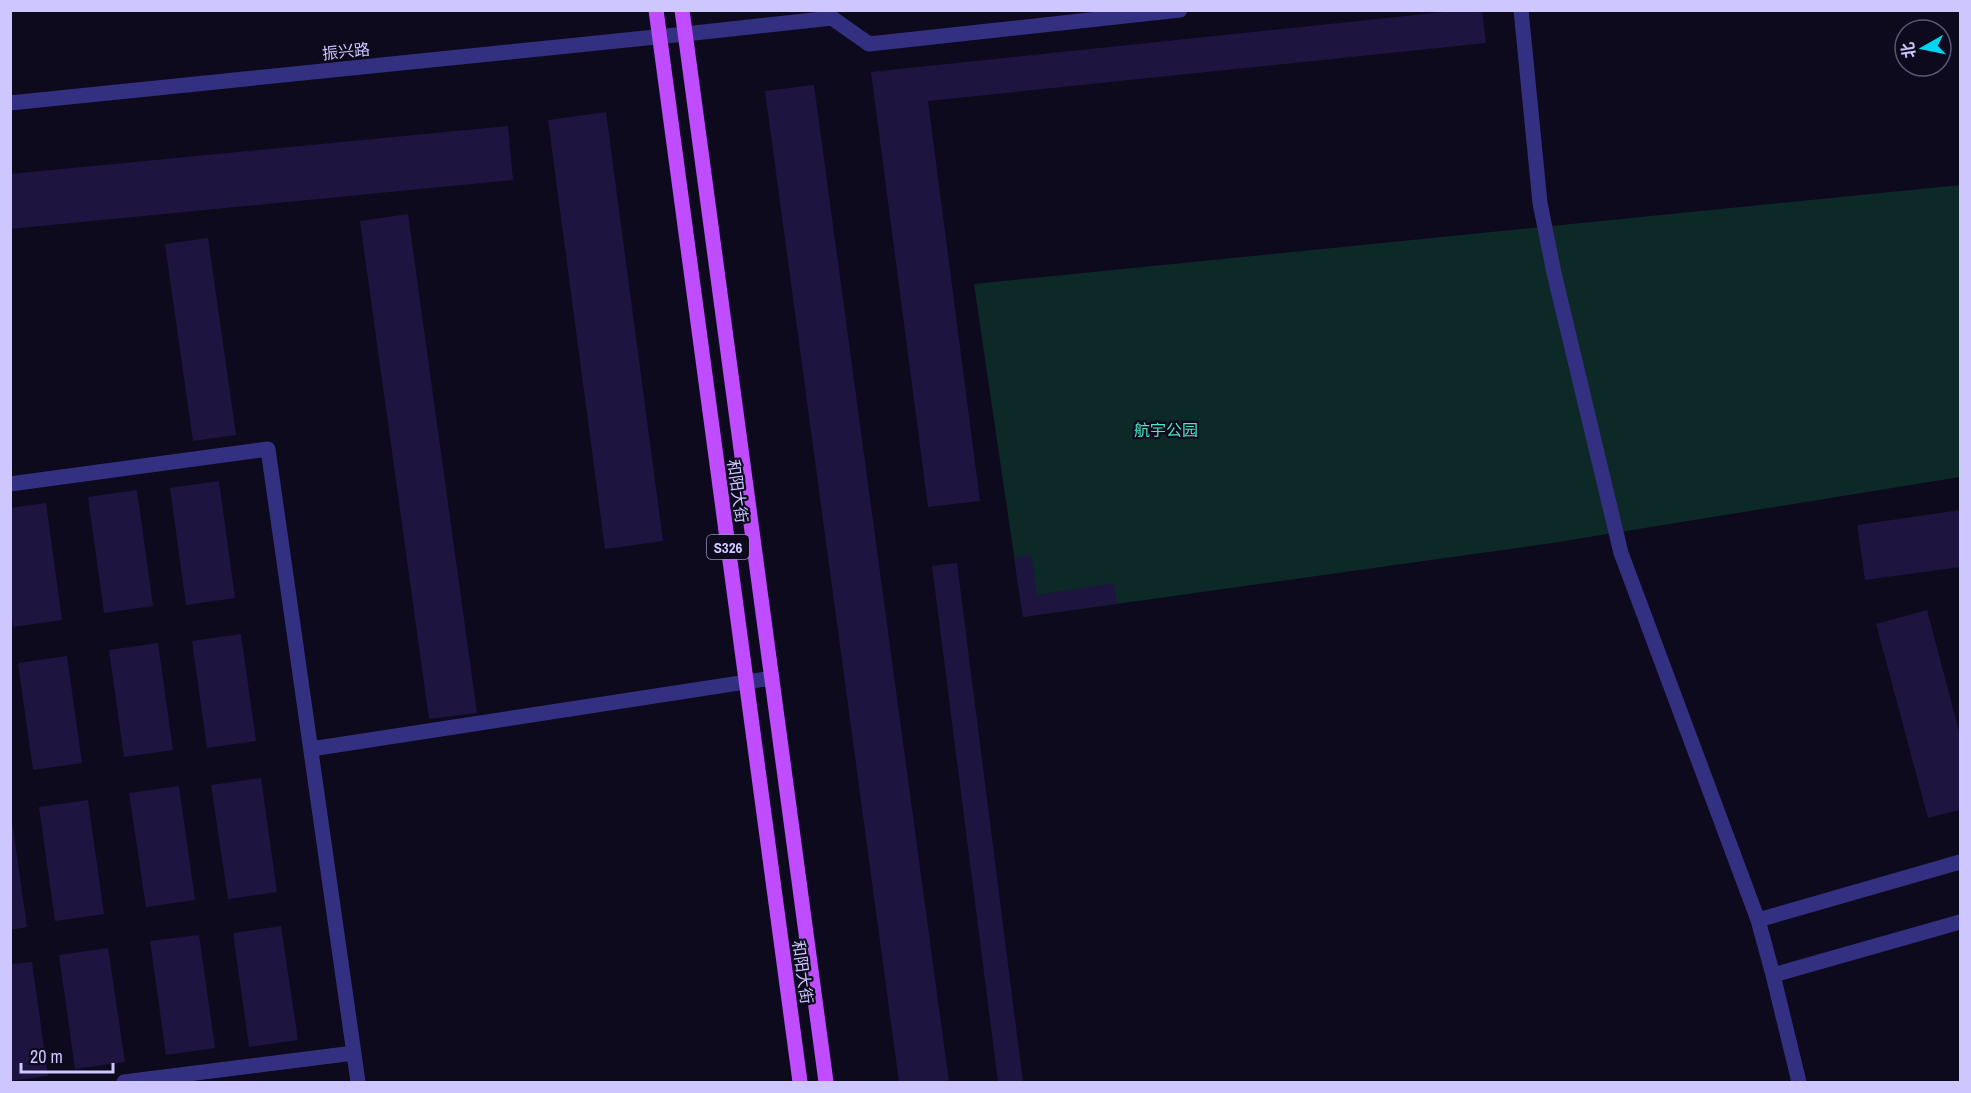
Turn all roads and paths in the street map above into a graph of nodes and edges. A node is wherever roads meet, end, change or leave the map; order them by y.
1 (656, 10) edge
2 (682, 10) edge
3 (1180, 10) edge
4 (1521, 10) edge
5 (836, 14) edge
6 (685, 34) junction
7 (659, 37) junction
8 (10, 103) edge
9 (10, 484) edge
10 (772, 678) junction
11 (746, 682) junction
12 (310, 749) junction
13 (1960, 862) edge
14 (1758, 920) junction
15 (1960, 922) edge
16 (1773, 975) junction
17 (354, 1053) junction
18 (124, 1083) edge
19 (358, 1083) edge
20 (800, 1083) edge
21 (826, 1083) edge
22 (1798, 1083) edge

1 - 7 main road, 和阳大街 / S326
2 - 6 main road, 和阳大街 / S326
3 - 5 street
4 - 14 street
5 - 6 street, 振兴路
6 - 7 street, 振兴路
6 - 10 main road, 和阳大街 / S326
7 - 8 street, 振兴路
7 - 11 main road, 和阳大街 / S326
9 - 12 street
10 - 11 street
10 - 21 main road, 和阳大街 / S326
11 - 12 street
11 - 20 main road, 和阳大街 / S326
12 - 17 street
13 - 14 street
14 - 16 street
15 - 16 street
16 - 22 street
17 - 18 street
17 - 19 street

